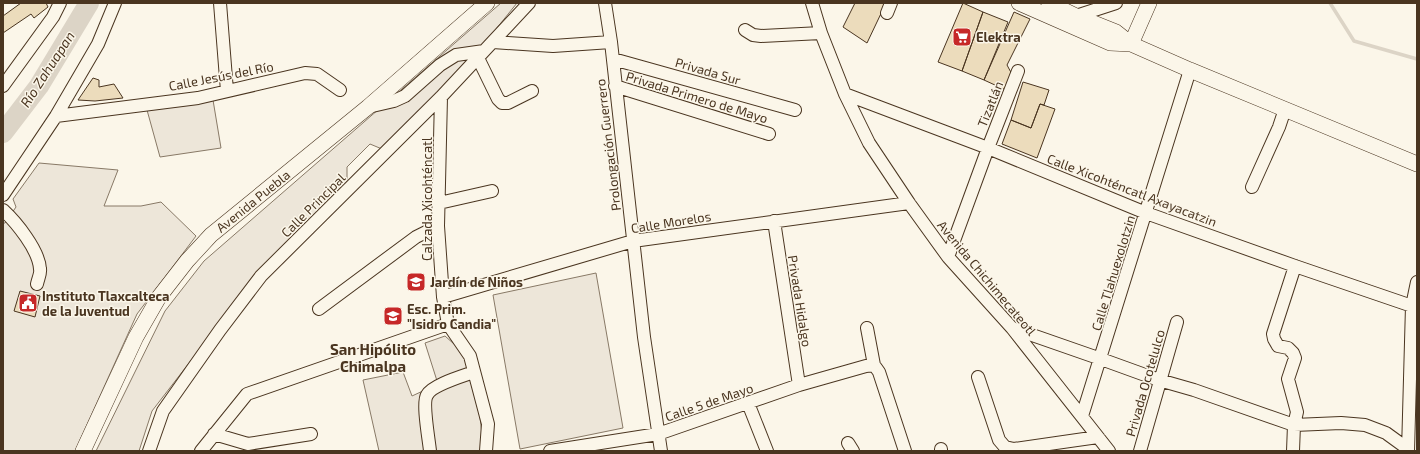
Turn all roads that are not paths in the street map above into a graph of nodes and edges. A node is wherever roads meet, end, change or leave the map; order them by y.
1 (60, 3) edge
2 (114, 3) edge
3 (222, 3) edge
4 (487, 3) edge
5 (529, 3) edge
6 (605, 3) edge
7 (812, 3) edge
8 (1019, 3) edge
9 (1116, 3) edge
10 (1149, 3) edge
11 (1061, 6) edge
12 (745, 30) dead end
13 (821, 33) junction
14 (493, 42) junction
15 (611, 42) junction
16 (1131, 44) junction
17 (481, 54) junction
18 (613, 59) junction
19 (1190, 70) junction
20 (1018, 71) dead end
21 (3, 86) edge
22 (615, 86) junction
23 (340, 90) dead end
24 (227, 91) junction
25 (532, 91) dead end
26 (845, 94) junction
27 (441, 97) junction
28 (368, 107) junction
29 (1285, 109) junction
30 (795, 110) dead end
31 (56, 116) junction
32 (769, 134) dead end
33 (988, 148) junction
34 (1417, 164) edge
35 (1252, 187) dead end
36 (492, 191) dead end
37 (3, 195) edge
38 (439, 203) junction
39 (909, 203) junction
40 (3, 210) edge
41 (1146, 213) junction
42 (774, 221) junction
43 (438, 226) junction
44 (633, 241) junction
45 (948, 256) junction
46 (1295, 266) junction
47 (1417, 282) edge
48 (37, 284) dead end
49 (442, 297) junction
50 (1412, 306) junction
51 (319, 309) dead end
52 (1177, 322) dead end
53 (448, 324) junction
54 (867, 328) dead end
55 (1012, 328) junction
56 (1101, 359) junction
57 (1414, 359) edge
58 (874, 365) junction
59 (474, 372) junction
60 (978, 377) dead end
61 (1159, 380) junction
62 (799, 385) junction
63 (748, 403) junction
64 (1082, 416) junction
65 (1294, 425) junction
66 (214, 434) junction
67 (311, 434) dead end
68 (658, 434) junction
69 (1098, 437) junction
70 (1408, 450) edge
71 (83, 451) edge
72 (149, 451) edge
73 (201, 451) edge
74 (430, 451) edge
75 (486, 451) edge
76 (550, 451) edge
77 (661, 451) edge
78 (767, 451) edge
79 (906, 451) edge
80 (1109, 451) edge
81 (1140, 451) edge
82 (1293, 451) edge

1 - 21 street
2 - 31 street
3 - 24 street
4 - 28 main road, Avenida Puebla
5 - 14 street, Calle Principal
6 - 15 street, Prolongación Guerrero
7 - 13 street, Avenida Chichimecateotl
8 - 16 main road
9 - 11 street
10 - 16 main road
11 - 16 main road
12 - 13 street
13 - 26 street, Avenida Chichimecateotl
14 - 15 street
14 - 17 street, Calle Principal
15 - 18 street, Prolongación Guerrero
16 - 19 main road
17 - 25 street
17 - 27 street, Calle Principal
17 - 28 street
18 - 22 street, Prolongación Guerrero
18 - 30 street, Privada Sur
19 - 29 main road
19 - 41 street, Calle Tlahuexolotzin
20 - 33 street, Tizatlán
22 - 32 street, Privada Primero de Mayo
22 - 44 street, Prolongación Guerrero
23 - 24 street, Calle Jesús del Río
24 - 31 street, Calle Jesús del Río
26 - 33 street, Calle Xicohténcatl Axayacatzin
26 - 39 street, Avenida Chichimecateotl
27 - 38 street, Calzada Xicohténcatl
27 - 72 street, Calle Principal
28 - 71 main road, Avenida Puebla
29 - 34 main road
29 - 35 street
31 - 37 street
33 - 41 street, Calle Xicohténcatl Axayacatzin
33 - 45 street, Tizatlán
36 - 38 street
38 - 43 street, Calzada Xicohténcatl
39 - 42 street, Calle Morelos
39 - 45 street, Avenida Chichimecateotl
40 - 48 street
41 - 46 street, Calle Xicohténcatl Axayacatzin
41 - 56 street, Calle Tlahuexolotzin
42 - 44 street, Calle Morelos
42 - 62 street, Privada Hidalgo
43 - 49 street, Calzada Xicohténcatl
43 - 51 street
44 - 49 street, Calle Morelos
44 - 68 street, Prolongación Guerrero
45 - 55 street, Avenida Chichimecateotl
46 - 50 street, Calle Xicohténcatl Axayacatzin
46 - 65 street
47 - 50 street
49 - 53 street, Calzada Xicohténcatl
50 - 57 street
52 - 61 street, Privada Ocotelulco
53 - 59 street
53 - 66 street
54 - 58 street
55 - 56 street
55 - 64 street, Avenida Chichimecateotl
56 - 61 street
56 - 64 street, Calle Tlahuexolotzin
57 - 70 street
58 - 62 street, Calle 5 de Mayo
58 - 79 street
59 - 74 street
59 - 75 street
60 - 69 street
61 - 65 street
61 - 81 street, Privada Ocotelulco
62 - 63 street, Calle 5 de Mayo
63 - 68 street, Calle 5 de Mayo
63 - 78 street
64 - 69 street, Avenida Chichimecateotl
65 - 70 street
65 - 82 street
66 - 67 street
66 - 73 street
68 - 76 street, Calle 5 de Mayo
68 - 77 street, Prolongación Guerrero
69 - 80 street, Avenida Chichimecateotl

